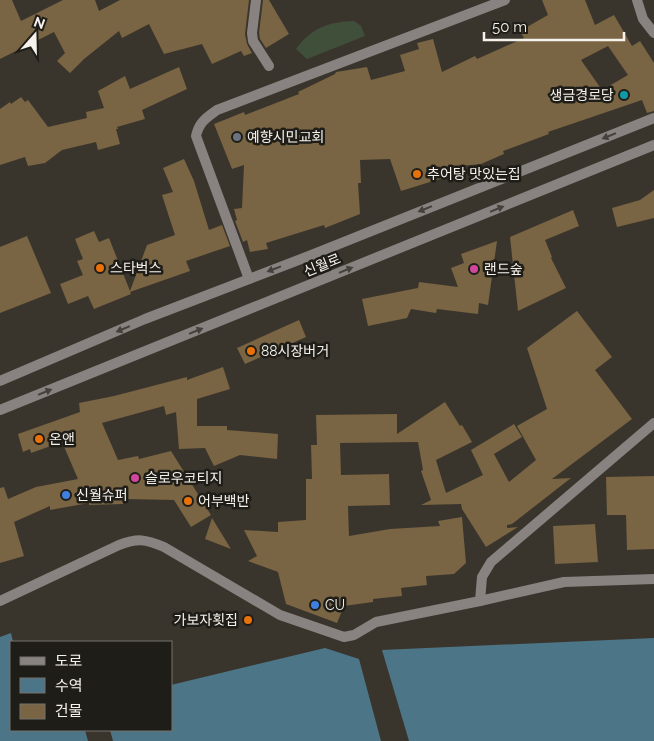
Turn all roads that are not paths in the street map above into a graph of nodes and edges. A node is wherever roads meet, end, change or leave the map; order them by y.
1 (256, 0) edge
2 (505, 0) edge
3 (637, 0) edge
4 (654, 33) edge
5 (269, 66) dead end
6 (654, 118) edge
7 (654, 145) edge
8 (249, 279) junction
9 (0, 381) edge
10 (0, 410) edge
11 (654, 423) edge
12 (654, 579) edge
13 (0, 600) edge
14 (480, 601) junction

1 - 5 street
2 - 8 street
3 - 4 street
6 -> 8 street, 신월로
10 -> 7 street, 신월로
8 -> 9 street, 신월로
11 - 14 street
12 - 14 street
13 - 14 street

